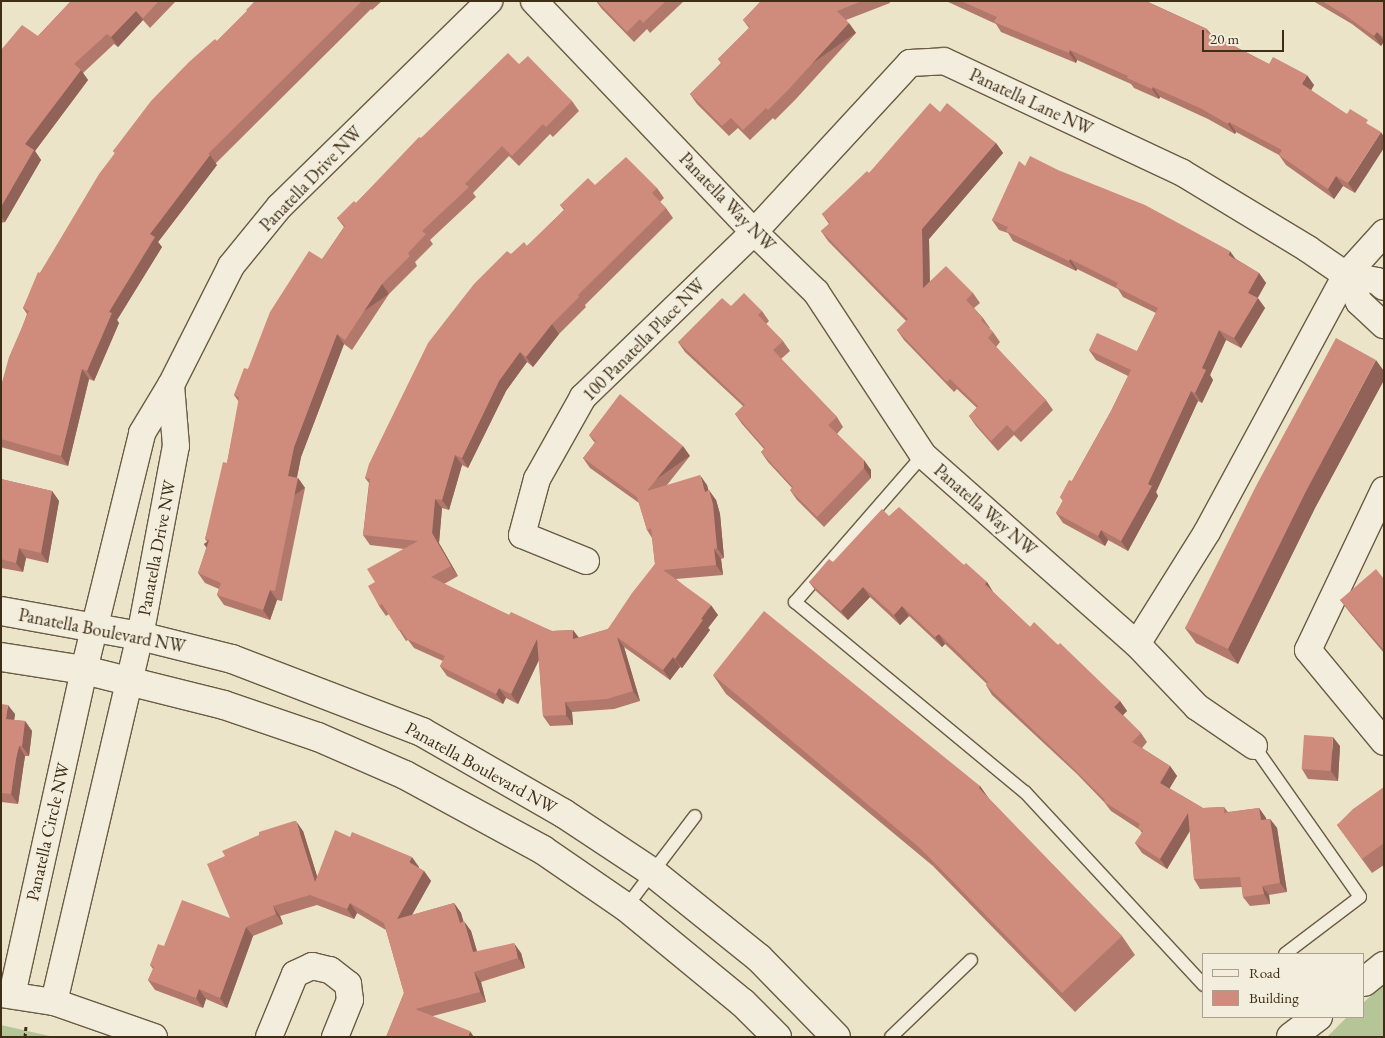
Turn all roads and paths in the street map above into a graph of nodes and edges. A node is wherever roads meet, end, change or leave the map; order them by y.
1 (489, 1) edge
2 (534, 1) edge
3 (754, 232) junction
4 (1384, 233) edge
5 (1346, 275) junction
6 (1384, 287) edge
7 (1384, 325) edge
8 (171, 385) junction
9 (923, 455) junction
10 (1384, 490) edge
11 (586, 561) dead end
12 (1, 611) edge
13 (94, 627) junction
14 (140, 636) junction
15 (1137, 644) junction
16 (1, 657) edge
17 (84, 670) junction
18 (129, 681) junction
19 (1384, 742) edge
20 (1254, 746) joint
21 (695, 816) dead end
22 (652, 872) junction
23 (626, 907) junction
24 (1286, 953) edge
25 (971, 960) dead end
26 (1202, 983) edge
27 (7, 995) edge
28 (54, 1002) junction
29 (1317, 1018) edge
30 (1334, 1018) edge
31 (154, 1037) edge
32 (269, 1037) edge
33 (335, 1037) edge
34 (777, 1037) edge
35 (836, 1037) edge
36 (892, 1037) edge
37 (1291, 1037) edge
38 (1317, 1037) edge

1 - 8 street, Panatella Drive NW
2 - 3 street, Panatella Way NW
3 - 5 street, Panatella Lane NW
3 - 9 street, Panatella Way NW
3 - 11 street, 100 Panatella Place NW
4 - 5 street
5 - 6 street
5 - 7 street
5 - 15 street
8 - 13 street, Panatella Drive NW
8 - 14 street, Panatella Drive NW
9 - 15 street, Panatella Way NW
9 - 26 lane
10 - 19 street
12 - 13 street, Panatella Boulevard NW
13 - 14 street, Panatella Boulevard NW
13 - 17 street, Panatella Circle NW
14 - 18 street, Panatella Drive NW
14 - 22 street, Panatella Boulevard NW
15 - 20 street, Panatella Way NW
16 - 17 street
17 - 18 street
17 - 27 street, Panatella Circle NW
18 - 23 street
18 - 28 street
20 - 24 lane
21 - 22 lane
22 - 23 lane
22 - 35 street, Panatella Boulevard NW
23 - 34 street
25 - 36 lane
27 - 28 street, Panatella Circle NW
28 - 31 street, Panatella Circle NW
29 - 37 street
30 - 38 street
32 - 33 street

